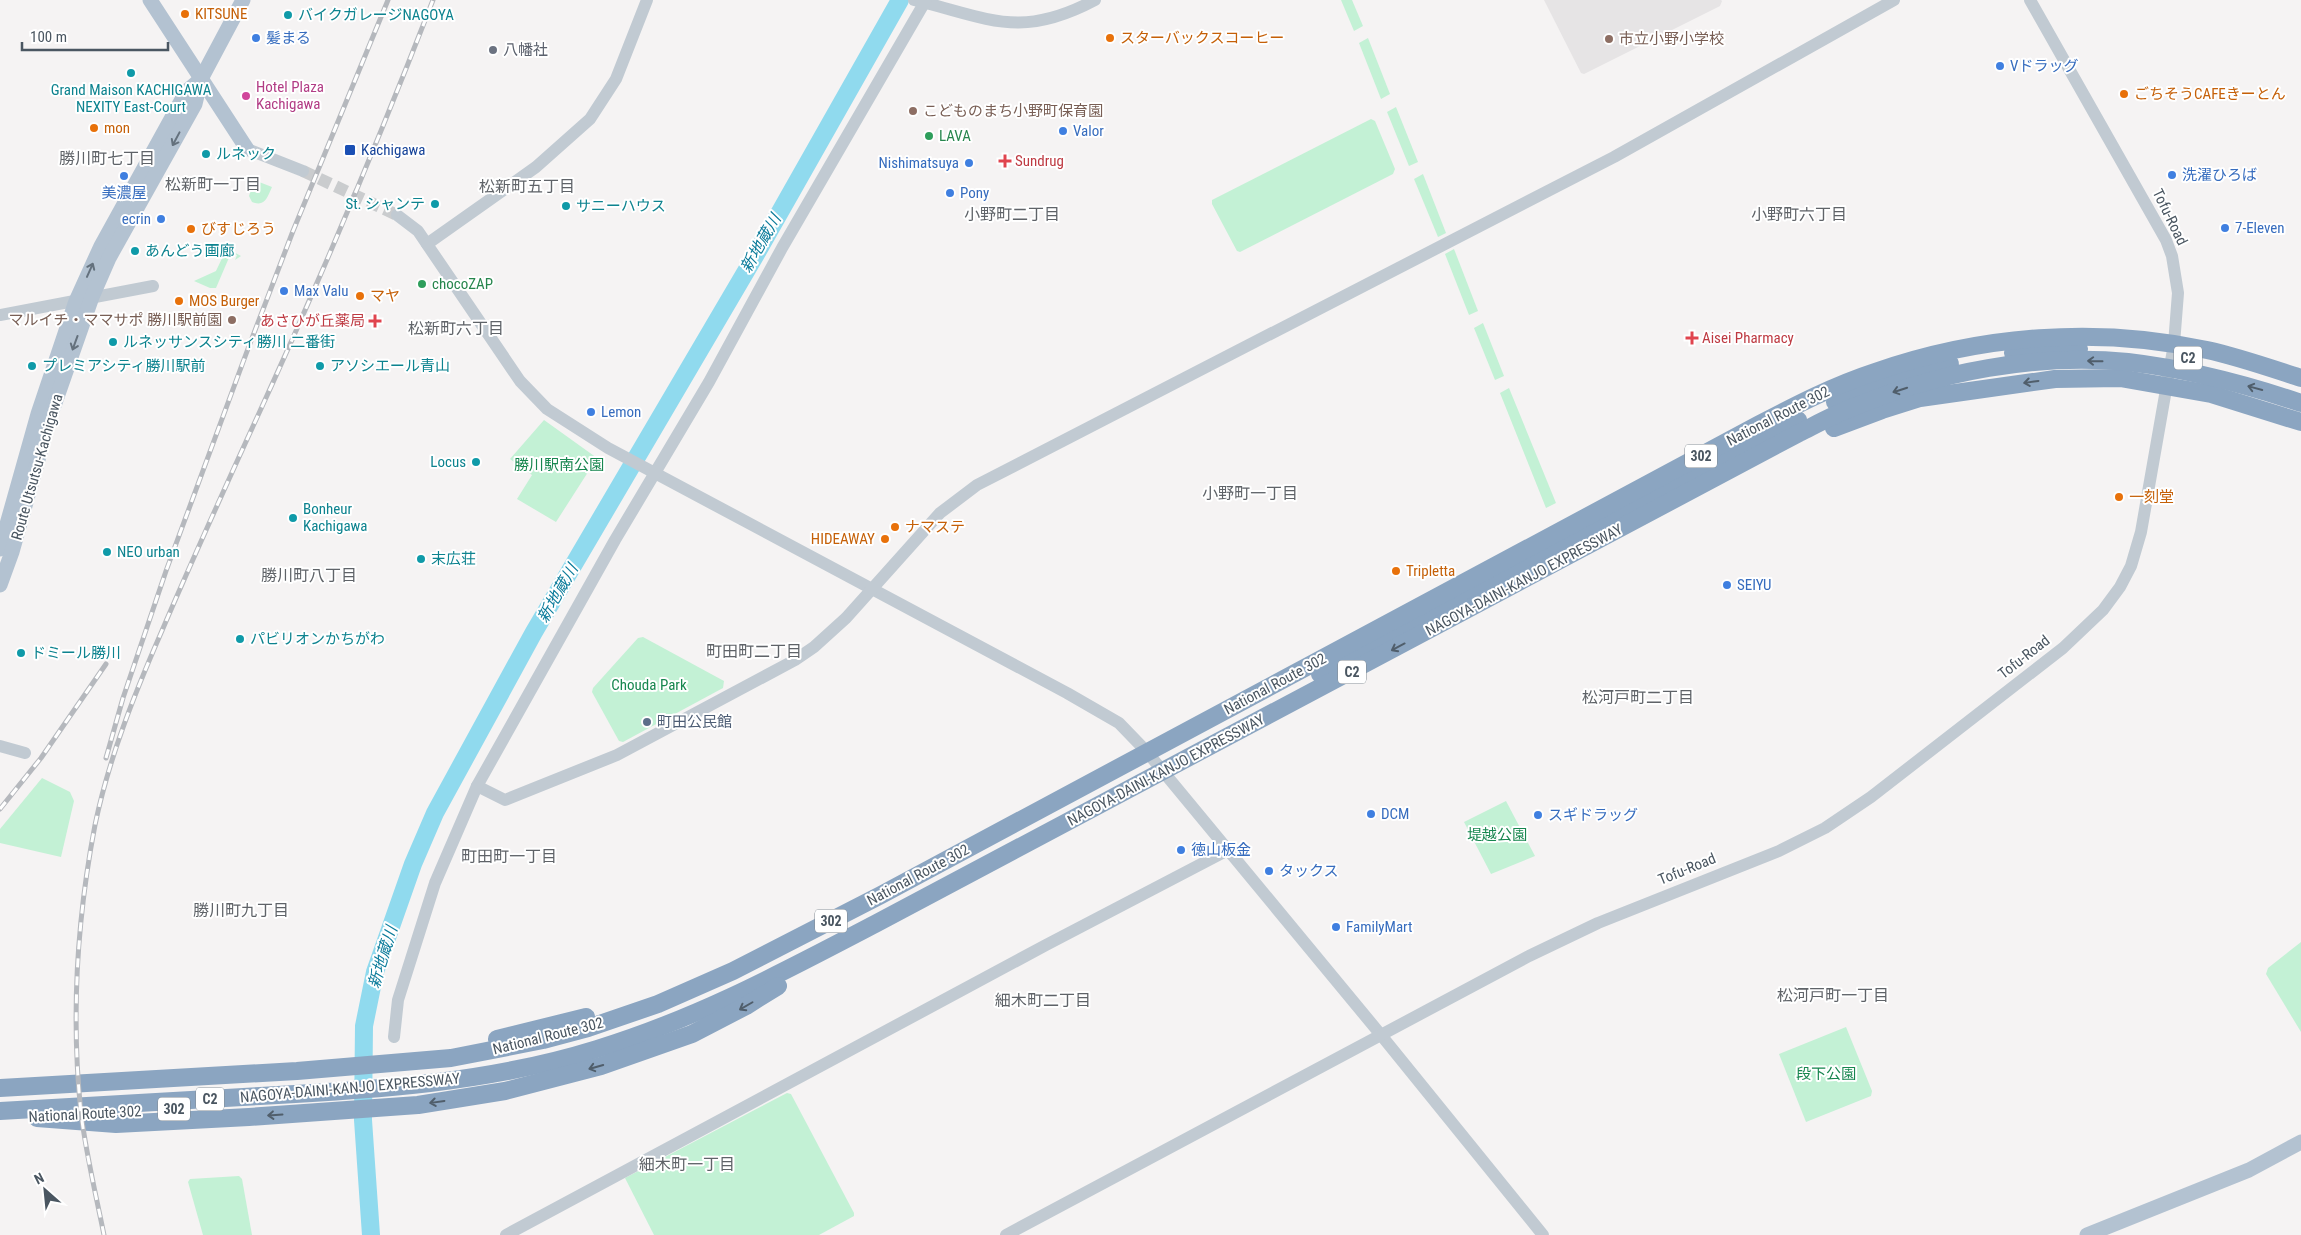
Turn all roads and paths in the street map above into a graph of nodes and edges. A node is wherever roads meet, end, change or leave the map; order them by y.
1 (150, 0) edge
2 (243, 0) edge
3 (647, 0) edge
4 (1095, 0) edge
5 (1894, 0) edge
6 (2030, 0) edge
7 (922, 1) edge
8 (201, 78) junction
9 (247, 149) joint
10 (303, 171) tunnel mouth
11 (397, 215) tunnel mouth
12 (427, 244) junction
13 (153, 286) dead end
14 (92, 297) junction
15 (76, 301) junction
16 (0, 315) edge
17 (2174, 344) junction
18 (2071, 348) junction
19 (2301, 366) edge
20 (2301, 378) edge
21 (2301, 389) edge
22 (2301, 403) edge
23 (2301, 422) edge
24 (654, 473) junction
25 (1659, 508) junction
26 (0, 549) edge
27 (0, 585) edge
28 (871, 589) junction
29 (0, 746) edge
30 (1147, 752) junction
31 (25, 753) dead end
32 (477, 786) junction
33 (1228, 850) junction
34 (872, 918) junction
35 (1381, 1035) junction
36 (394, 1037) dead end
37 (340, 1068) junction
38 (3, 1091) edge
39 (0, 1111) edge
40 (27, 1118) junction
41 (0, 1119) edge
42 (2301, 1142) edge
43 (506, 1235) edge
44 (1006, 1235) edge
45 (1543, 1235) edge
46 (2087, 1235) edge

1 - 8 main road
2 - 8 main road, Route Utsutsu-Kachigawa
3 - 12 street
4 - 7 street
5 - 28 street
6 - 17 street, Tofu-Road
7 - 24 street
8 - 9 main road
8 -> 14 main road, Route Utsutsu-Kachigawa
15 -> 8 main road, Route Utsutsu-Kachigawa
9 - 10 street
11 - 12 street
12 - 24 street
13 - 14 street
14 - 15 street
14 -> 27 main road, Route Utsutsu-Kachigawa
15 - 16 street
15 - 26 main road, Route Utsutsu-Kachigawa
17 - 20 highway, National Route 302 / 302
17 - 30 highway, National Route 302 / 302
17 - 35 street, Tofu-Road
18 - 19 highway
18 - 21 highway, NAGOYA-DAINI-KANJO EXPRESSWAY / C2
18 - 34 highway, NAGOYA-DAINI-KANJO EXPRESSWAY / C2
22 -> 25 highway, NAGOYA-DAINI-KANJO EXPRESSWAY / C2
23 -> 25 highway
24 - 28 street
24 - 32 street
25 -> 34 highway, NAGOYA-DAINI-KANJO EXPRESSWAY / C2
28 - 30 street
28 - 32 street
29 - 31 street
30 - 33 street
30 - 37 highway, National Route 302 / 302
32 - 36 street
33 - 35 street
33 - 43 street
34 - 38 highway
34 - 38 highway, NAGOYA-DAINI-KANJO EXPRESSWAY / C2
34 - 39 highway, NAGOYA-DAINI-KANJO EXPRESSWAY / C2
34 -> 40 highway
35 - 44 street, Tofu-Road
35 - 45 street
37 - 38 highway, National Route 302 / 302
37 - 40 highway, National Route 302 / 302
40 - 41 highway, National Route 302 / 302
42 - 46 main road

